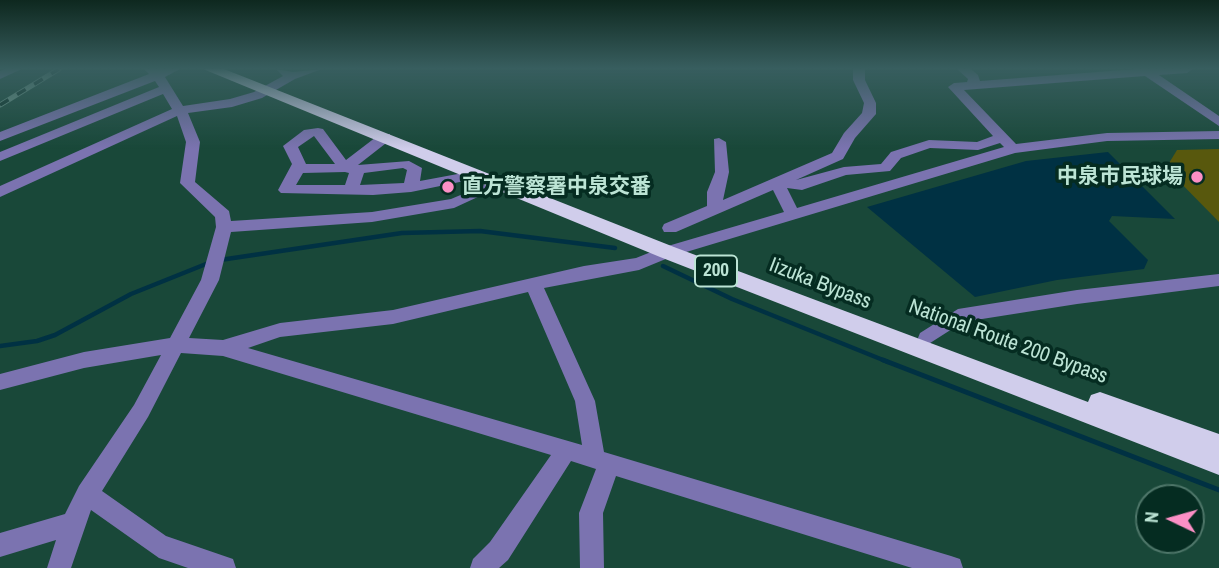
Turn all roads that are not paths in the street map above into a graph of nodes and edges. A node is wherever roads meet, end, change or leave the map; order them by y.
1 (99, 96) edge
2 (150, 96) edge
3 (172, 96) edge
4 (251, 96) edge
5 (306, 96) edge
6 (315, 96) edge
7 (866, 96) edge
8 (962, 96) edge
9 (1183, 96) edge
10 (181, 110) junction
11 (1219, 122) edge
12 (1219, 135) edge
13 (385, 137) junction
14 (0, 138) edge
15 (1002, 138) junction
16 (719, 142) dead end
17 (1013, 149) junction
18 (1, 160) edge
19 (351, 168) junction
20 (298, 169) junction
21 (480, 174) junction
22 (776, 181) junction
23 (501, 183) junction
24 (411, 187) junction
25 (351, 190) junction
26 (0, 192) edge
27 (715, 210) junction
28 (793, 215) junction
29 (224, 227) junction
30 (670, 229) dead end
31 (689, 247) junction
32 (667, 252) junction
33 (1219, 280) edge
34 (534, 285) junction
35 (927, 338) junction
36 (175, 345) junction
37 (223, 348) junction
38 (0, 382) edge
39 (1219, 446) edge
40 (565, 452) junction
41 (602, 461) junction
42 (1219, 463) edge
43 (87, 494) junction
44 (73, 523) junction
45 (0, 545) edge
46 (59, 568) edge
47 (224, 568) edge
48 (482, 568) edge
49 (592, 568) edge
50 (951, 568) edge

1 - 14 street
2 - 18 street
3 - 10 street
4 - 10 street
5 - 13 highway, Iizuka Bypass / 200
6 - 31 highway, National Route 200 Bypass / 200
7 - 22 street
8 - 15 street
9 - 11 street
10 - 26 street
10 - 29 street
12 - 17 street
13 - 19 street
13 - 21 highway, Iizuka Bypass / 200
15 - 17 street
15 - 22 street
16 - 27 street
17 - 28 street
19 - 20 street
19 - 20 street
19 - 24 street
19 - 25 street
20 - 25 street
21 - 23 highway, Iizuka Bypass / 200
21 - 24 street
22 - 27 street
22 - 28 street
23 - 29 street
23 - 32 highway, Iizuka Bypass / 200
24 - 25 street
27 - 30 street
28 - 31 street
29 - 36 street
31 - 32 street
31 - 35 highway, National Route 200 Bypass / 200
32 - 34 street
32 - 42 highway, Iizuka Bypass / 200
33 - 35 street
34 - 37 street
34 - 41 street
35 - 39 highway, National Route 200 Bypass / 200
36 - 37 street
36 - 38 street
36 - 43 street
37 - 40 street
40 - 41 street
40 - 48 street
41 - 49 street
41 - 50 street
43 - 44 street
43 - 47 street
44 - 45 street
44 - 46 street

